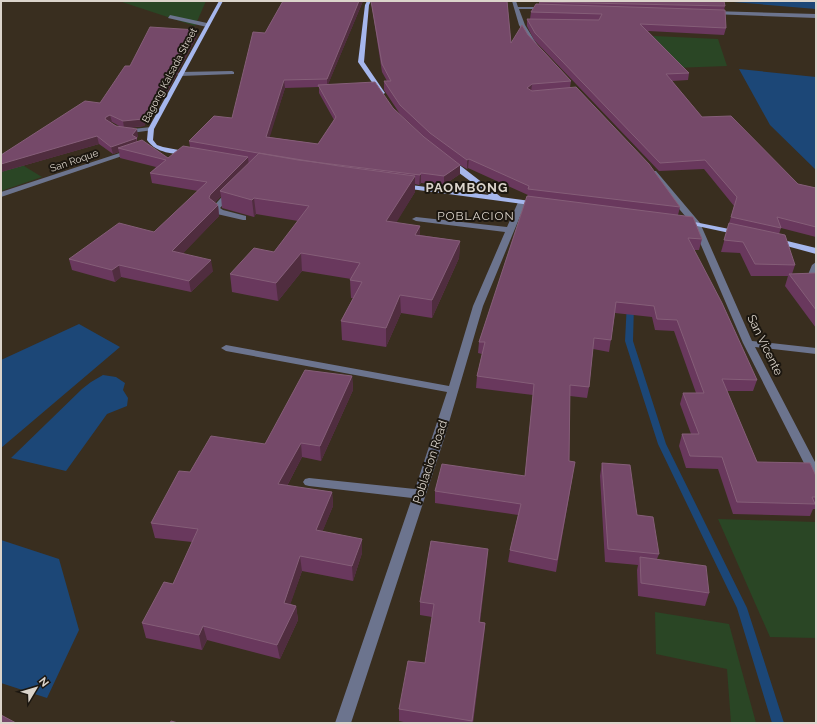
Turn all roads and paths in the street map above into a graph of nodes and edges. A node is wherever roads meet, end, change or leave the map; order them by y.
1 (221, 1) edge
2 (369, 1) edge
3 (514, 1) edge
4 (517, 8) junction
5 (553, 8) edge
6 (706, 13) edge
7 (816, 16) edge
8 (170, 17) dead end
9 (521, 22) junction
10 (528, 22) edge
11 (208, 25) junction
12 (542, 53) edge
13 (232, 73) dead end
14 (180, 74) junction
15 (385, 98) edge
16 (151, 129) junction
17 (118, 131) edge
18 (146, 146) junction
19 (194, 155) edge
20 (445, 158) edge
21 (647, 166) edge
22 (238, 186) edge
23 (398, 186) edge
24 (1, 195) edge
25 (500, 200) junction
26 (522, 202) junction
27 (545, 204) edge
28 (242, 218) edge
29 (416, 219) dead end
30 (674, 220) edge
31 (696, 223) junction
32 (510, 230) junction
33 (749, 235) edge
34 (764, 238) edge
35 (816, 251) edge
36 (816, 264) edge
37 (811, 276) edge
38 (748, 343) junction
39 (226, 348) dead end
40 (816, 351) edge
41 (453, 390) junction
42 (816, 474) edge
43 (309, 482) dead end
44 (419, 494) junction
45 (343, 723) edge

1 - 11 main road, Bagong Kalsada Street
2 - 15 main road
3 - 4 street
4 - 5 street
4 - 9 street
6 - 7 street
8 - 11 street
9 - 10 street
9 - 12 street
11 - 14 main road, Bagong Kalsada Street
13 - 14 street
14 - 16 main road, Bagong Kalsada Street
16 - 17 street
16 - 18 main road, Bagong Kalsada Street
18 - 19 main road
18 - 24 street, San Roque
20 - 25 main road
21 - 31 street, San Vicente
22 - 28 street
23 - 25 main road
25 - 26 main road
26 - 27 main road
26 - 32 street, Poblacion Road
29 - 32 street
30 - 31 main road
31 - 33 main road
31 - 38 street, San Vicente
32 - 41 street, Poblacion Road
34 - 35 main road
36 - 37 street
38 - 40 street
38 - 42 street, San Vicente
39 - 41 street
41 - 44 street, Poblacion Road
43 - 44 street
44 - 45 street, Poblacion Road

